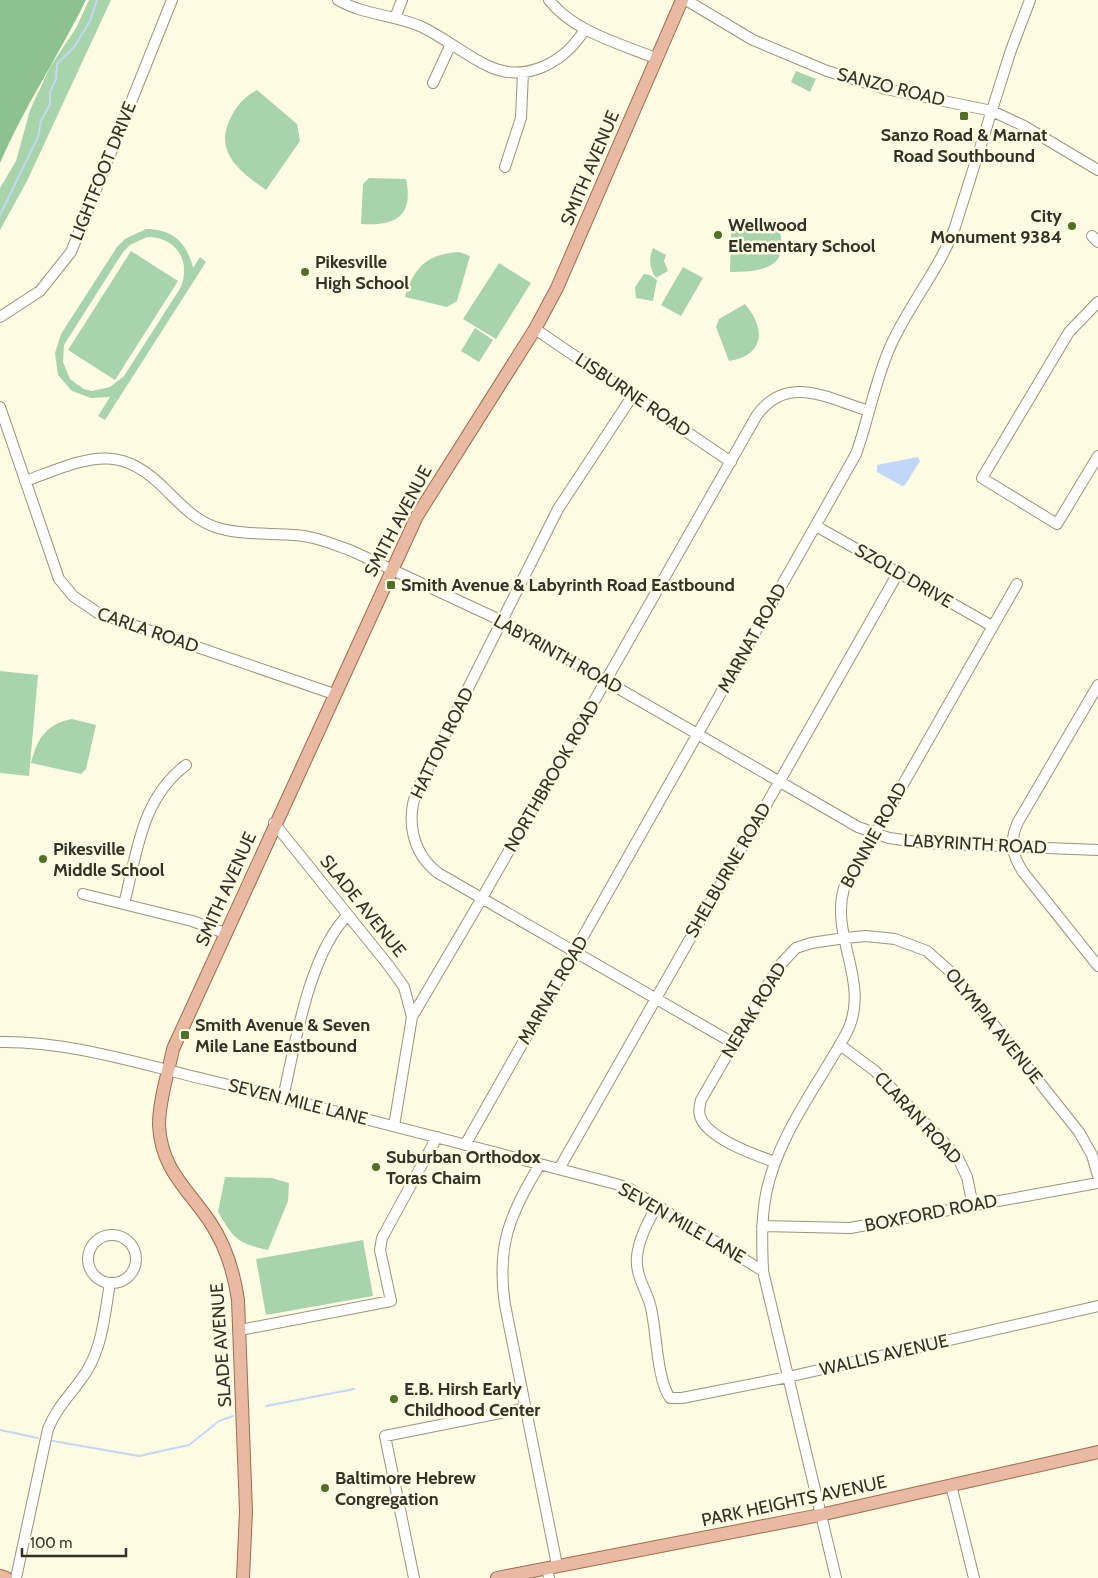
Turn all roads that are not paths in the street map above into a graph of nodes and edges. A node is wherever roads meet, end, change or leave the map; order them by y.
1 (172, 0) edge
2 (338, 0) edge
3 (402, 0) edge
4 (549, 0) edge
5 (682, 0) edge
6 (686, 0) edge
7 (1030, 0) edge
8 (395, 18) junction
9 (585, 29) junction
10 (451, 44) junction
11 (655, 58) junction
12 (523, 72) junction
13 (433, 83) dead end
14 (992, 111) junction
15 (505, 167) dead end
16 (1098, 170) edge
17 (1098, 302) edge
18 (0, 317) edge
19 (535, 329) junction
20 (633, 395) junction
21 (0, 407) edge
22 (870, 411) junction
23 (1098, 456) edge
24 (731, 462) junction
25 (25, 481) junction
26 (816, 526) junction
27 (391, 569) junction
28 (898, 573) junction
29 (1017, 584) dead end
30 (502, 621) junction
31 (992, 626) junction
32 (606, 680) junction
33 (1098, 685) edge
34 (334, 694) junction
35 (698, 734) junction
36 (186, 765) dead end
37 (779, 780) junction
38 (274, 824) junction
39 (873, 833) junction
40 (1012, 847) junction
41 (1098, 850) edge
42 (83, 894) dead end
43 (482, 898) junction
44 (124, 904) junction
45 (348, 915) junction
46 (225, 933) junction
47 (845, 938) junction
48 (575, 952) junction
49 (1098, 966) edge
50 (655, 998) junction
51 (412, 1017) junction
52 (0, 1042) edge
53 (733, 1043) junction
54 (840, 1045) junction
55 (168, 1070) junction
56 (283, 1098) junction
57 (394, 1126) junction
58 (437, 1137) junction
59 (465, 1145) junction
60 (775, 1162) junction
61 (540, 1164) junction
62 (559, 1169) junction
63 (1098, 1176) edge
64 (1098, 1183) edge
65 (657, 1206) junction
66 (973, 1206) junction
67 (762, 1226) junction
68 (763, 1271) junction
69 (110, 1283) junction
70 (1098, 1306) edge
71 (240, 1330) junction
72 (788, 1377) junction
73 (526, 1408) junction
74 (1098, 1452) edge
75 (951, 1485) junction
76 (820, 1515) junction
77 (551, 1570) edge
78 (0, 1576) edge
79 (6, 1578) edge
80 (16, 1578) edge
81 (243, 1578) edge
82 (414, 1578) edge
83 (497, 1578) edge
84 (836, 1578) edge
85 (974, 1578) edge

1 - 18 street, LIGHTFOOT DRIVE
2 - 8 street
3 - 8 street
4 - 9 street
5 - 11 main road, SMITH AVENUE
6 - 14 street, SANZO ROAD
7 - 14 street, MARNAT ROAD
8 - 10 street
9 - 11 street
9 - 12 street
10 - 12 street
10 - 13 street
11 - 19 main road, SMITH AVENUE
12 - 15 street
14 - 16 street, SANZO ROAD
14 - 22 street, MARNAT ROAD
17 - 23 street
19 - 20 street, LISBURNE ROAD
19 - 27 main road, SMITH AVENUE
20 - 24 street, LISBURNE ROAD
20 - 30 street, HATTON ROAD
21 - 25 street, CARLA ROAD
22 - 24 street, NORTHBROOK ROAD
22 - 26 street, MARNAT ROAD
24 - 32 street, NORTHBROOK ROAD
25 - 27 street, LABYRINTH ROAD
25 - 34 street, CARLA ROAD
26 - 28 street, SZOLD DRIVE
26 - 35 street, MARNAT ROAD
27 - 30 street, LABYRINTH ROAD
27 - 34 main road, SMITH AVENUE
28 - 31 street, SZOLD DRIVE
28 - 37 street, SHELBURNE ROAD
29 - 31 street, BONNIE ROAD
30 - 32 street, LABYRINTH ROAD
30 - 43 street, HATTON ROAD
31 - 39 street, BONNIE ROAD
32 - 35 street, LABYRINTH ROAD
32 - 43 street, NORTHBROOK ROAD
33 - 40 street
34 - 38 main road, SMITH AVENUE
35 - 37 street, LABYRINTH ROAD
35 - 48 street, MARNAT ROAD
36 - 44 street
37 - 39 street, LABYRINTH ROAD
37 - 50 street, SHELBURNE ROAD
38 - 45 street, SLADE AVENUE
38 - 46 main road, SMITH AVENUE
39 - 40 street, LABYRINTH ROAD
39 - 47 street, BONNIE ROAD
40 - 41 street, LABYRINTH ROAD
40 - 49 street
42 - 44 street
43 - 48 street, HATTON ROAD
43 - 51 street, NORTHBROOK ROAD
44 - 46 street
45 - 51 street, SLADE AVENUE
45 - 56 street
46 - 55 main road, SMITH AVENUE
47 - 53 street, NERAK ROAD
47 - 54 street, BONNIE ROAD
47 - 63 street, OLYMPIA AVENUE
48 - 50 street, HATTON ROAD
48 - 59 street, MARNAT ROAD
50 - 53 street, HATTON ROAD
50 - 62 street, SHELBURNE ROAD
51 - 57 street, NORTHBROOK ROAD
52 - 55 street, SEVEN MILE LANE
53 - 60 street, NERAK ROAD
54 - 60 street, BONNIE ROAD
54 - 66 street, CLARAN ROAD
55 - 56 street, SEVEN MILE LANE
55 - 71 main road, SLADE AVENUE
56 - 57 street, SEVEN MILE LANE
57 - 58 street, SEVEN MILE LANE
58 - 59 street, SEVEN MILE LANE
58 - 71 street
59 - 61 street, SEVEN MILE LANE
60 - 67 street, BONNIE ROAD
61 - 62 street, SEVEN MILE LANE
61 - 73 street
62 - 65 street, SEVEN MILE LANE
64 - 66 street, BOXFORD ROAD
65 - 68 street, SEVEN MILE LANE
65 - 72 street, WALLIS AVENUE
66 - 67 street, BOXFORD ROAD
67 - 68 street, BONNIE ROAD
68 - 72 street, SEVEN MILE LANE
69 - 69 street
69 - 80 street
70 - 72 street, WALLIS AVENUE
71 - 81 main road, SLADE AVENUE
72 - 76 street, SEVEN MILE LANE
73 - 77 street
73 - 82 street
74 - 75 main road, PARK HEIGHTS AVENUE
75 - 76 main road, PARK HEIGHTS AVENUE
75 - 85 street
76 - 77 main road, PARK HEIGHTS AVENUE
76 - 84 street, SEVEN MILE LANE
77 - 83 main road, PARK HEIGHTS AVENUE
78 - 79 main road

